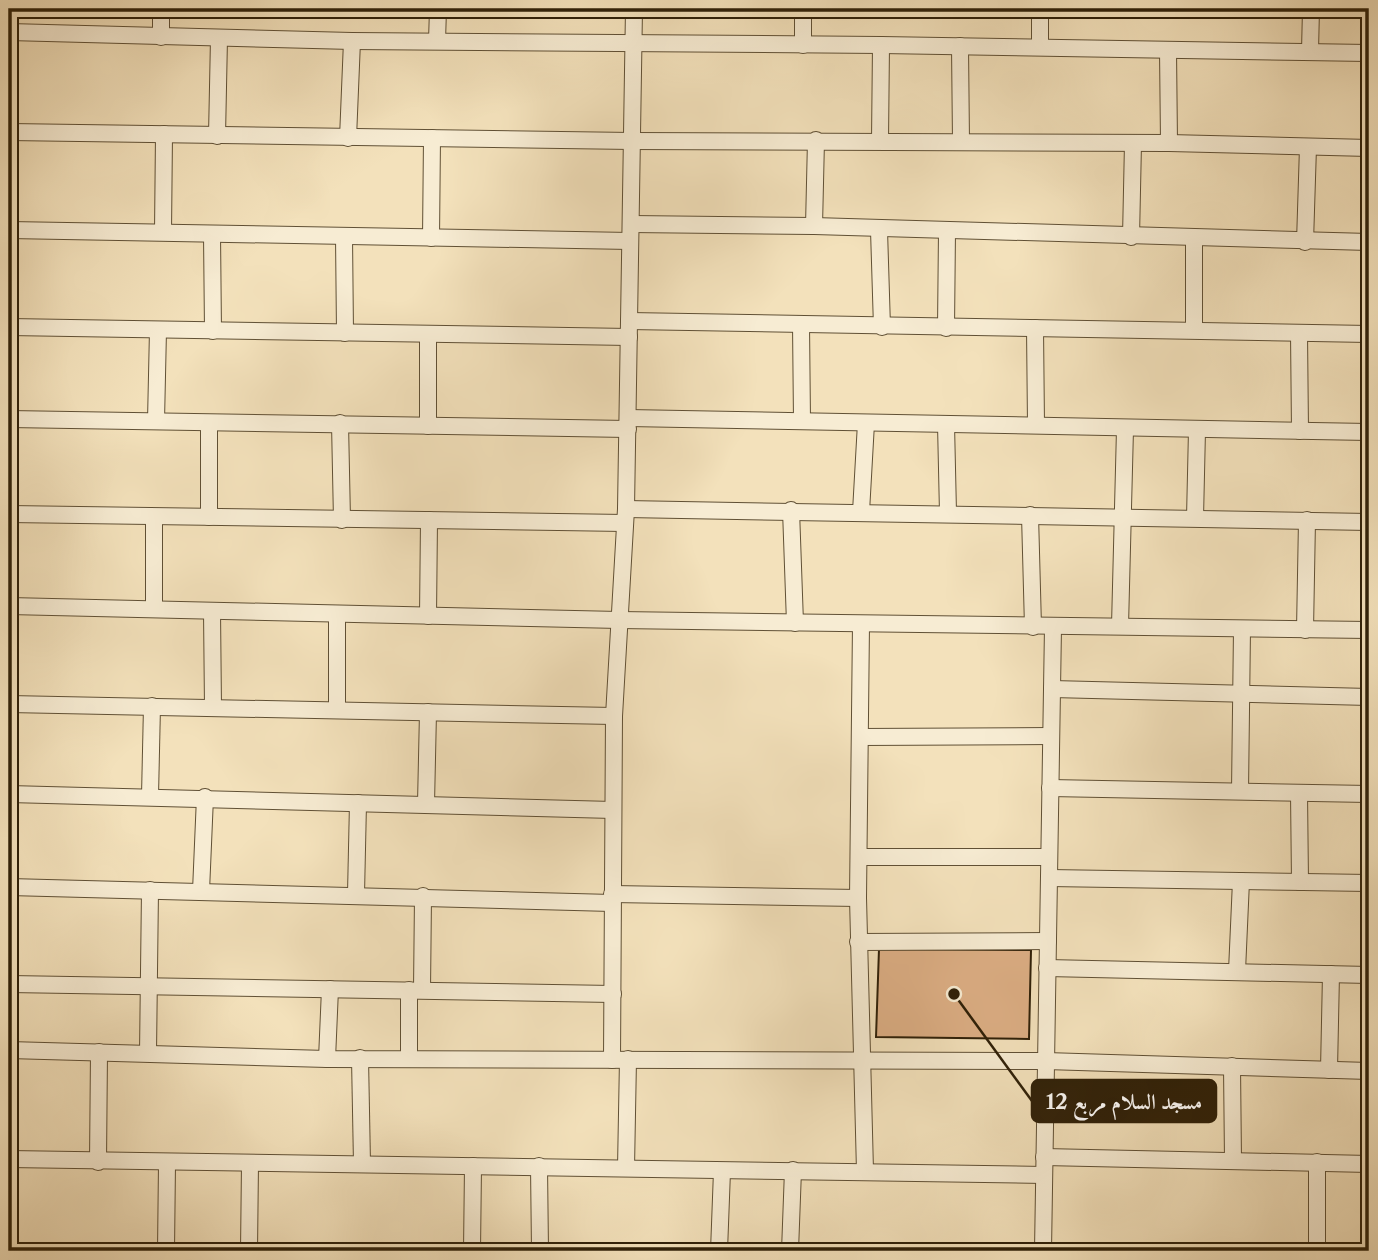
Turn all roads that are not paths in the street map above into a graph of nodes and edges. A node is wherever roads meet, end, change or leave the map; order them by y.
1 (161, 9) edge
2 (438, 9) edge
3 (634, 9) edge
4 (803, 9) edge
5 (1040, 9) edge
6 (1311, 9) edge
7 (9, 32) edge
8 (160, 37) junction
9 (219, 38) junction
10 (352, 41) junction
11 (437, 41) junction
12 (633, 43) junction
13 (803, 45) junction
14 (881, 45) junction
15 (960, 46) junction
16 (1040, 47) junction
17 (1168, 50) junction
18 (1310, 51) junction
19 (1369, 53) edge
20 (9, 132) edge
21 (164, 134) junction
22 (218, 136) junction
23 (348, 138) junction
24 (432, 138) junction
25 (816, 140) junction
26 (880, 140) junction
27 (632, 141) junction
28 (961, 142) junction
29 (1133, 143) junction
30 (1169, 143) junction
31 (1308, 147) junction
32 (1369, 148) edge
33 (631, 224) junction
34 (814, 226) junction
35 (9, 230) edge
36 (879, 230) junction
37 (947, 231) junction
38 (163, 233) junction
39 (212, 234) junction
40 (344, 236) junction
41 (1131, 237) junction
42 (431, 238) junction
43 (1194, 239) junction
44 (631, 241) junction
45 (1305, 242) junction
46 (1369, 242) edge
47 (801, 324) junction
48 (9, 327) edge
49 (881, 327) junction
50 (946, 328) junction
51 (1035, 328) junction
52 (629, 329) junction
53 (158, 330) junction
54 (1194, 330) junction
55 (213, 331) junction
56 (345, 333) junction
57 (1299, 333) junction
58 (1369, 334) edge
59 (428, 335) junction
60 (9, 419) edge
61 (156, 421) junction
62 (802, 421) junction
63 (209, 422) junction
64 (866, 422) junction
65 (340, 423) junction
66 (628, 424) junction
67 (946, 424) junction
68 (1036, 425) junction
69 (428, 426) junction
70 (1125, 429) junction
71 (1198, 429) junction
72 (1300, 431) junction
73 (1369, 432) edge
74 (792, 510) junction
75 (861, 512) junction
76 (948, 513) junction
77 (9, 514) edge
78 (1030, 515) junction
79 (626, 516) junction
80 (1123, 516) junction
81 (209, 517) junction
82 (154, 518) junction
83 (1195, 519) junction
84 (342, 520) junction
85 (429, 520) junction
86 (1307, 520) junction
87 (1369, 522) edge
88 (9, 606) edge
89 (153, 609) junction
90 (212, 611) junction
91 (337, 614) junction
92 (428, 616) junction
93 (619, 620) junction
94 (795, 623) junction
95 (861, 624) junction
96 (1033, 626) junction
97 (1120, 626) junction
98 (1053, 627) junction
99 (1242, 629) junction
100 (1305, 630) junction
101 (1369, 630) edge
102 (1052, 689) junction
103 (1241, 694) junction
104 (1369, 698) edge
105 (9, 705) edge
106 (152, 706) junction
107 (213, 708) junction
108 (337, 710) junction
109 (428, 712) junction
110 (614, 716) junction
111 (1051, 736) junction
112 (860, 737) junction
113 (1050, 788) junction
114 (1240, 791) junction
115 (1299, 793) junction
116 (9, 794) edge
117 (1369, 794) edge
118 (150, 796) junction
119 (205, 797) junction
120 (358, 803) junction
121 (426, 804) junction
122 (613, 810) junction
123 (859, 857) junction
124 (1049, 857) junction
125 (1049, 878) junction
126 (1241, 881) junction
127 (1300, 882) junction
128 (1369, 883) edge
129 (9, 887) edge
130 (150, 890) junction
131 (201, 891) junction
132 (356, 894) junction
133 (423, 896) junction
134 (858, 898) junction
135 (612, 899) junction
136 (1048, 941) junction
137 (858, 942) junction
138 (1047, 968) junction
139 (1237, 971) junction
140 (1331, 974) junction
141 (1369, 975) edge
142 (9, 984) edge
143 (148, 986) junction
144 (330, 989) junction
145 (415, 990) junction
146 (613, 994) junction
147 (9, 1050) edge
148 (99, 1052) junction
149 (148, 1053) junction
150 (360, 1058) junction
151 (327, 1059) junction
152 (410, 1059) junction
153 (861, 1059) junction
154 (620, 1060) junction
155 (1046, 1061) junction
156 (1232, 1066) junction
157 (1329, 1070) junction
158 (1369, 1070) edge
159 (1044, 1157) junction
160 (9, 1160) edge
161 (1233, 1161) junction
162 (98, 1162) junction
163 (1317, 1162) junction
164 (167, 1163) junction
165 (250, 1163) junction
166 (362, 1164) junction
167 (1369, 1164) edge
168 (473, 1166) junction
169 (539, 1166) junction
170 (626, 1168) junction
171 (793, 1170) junction
172 (722, 1171) junction
173 (864, 1171) junction
174 (1044, 1175) junction
175 (166, 1251) edge
176 (248, 1251) edge
177 (472, 1251) edge
178 (540, 1251) edge
179 (719, 1251) edge
180 (790, 1251) edge
181 (1043, 1251) edge
182 (1317, 1251) edge

1 - 8 street
2 - 11 street
3 - 12 street
4 - 13 street
5 - 16 street
6 - 18 street
7 - 8 street
8 - 9 street
9 - 10 street
9 - 22 street
10 - 11 street
10 - 23 street
11 - 12 street
12 - 13 street
12 - 27 street
13 - 14 street
14 - 15 street
14 - 26 street
15 - 16 street
15 - 28 street
16 - 17 street
17 - 18 street
17 - 30 street
18 - 19 street
20 - 21 street
21 - 22 street
21 - 38 street
22 - 23 street
23 - 24 street
24 - 27 street
24 - 42 street
25 - 26 street
25 - 27 street
25 - 34 street
26 - 28 street
27 - 33 street
28 - 29 street
29 - 30 street
29 - 41 street
30 - 31 street
31 - 32 street
31 - 45 street
33 - 34 street
33 - 44 street
34 - 36 street
35 - 38 street
36 - 37 street
36 - 49 street
37 - 41 street
37 - 50 street
38 - 39 street
39 - 40 street
39 - 55 street
40 - 42 street
40 - 56 street
41 - 43 street
42 - 44 street
43 - 45 street
43 - 54 street
44 - 52 street
45 - 46 street
47 - 49 street
47 - 52 street
47 - 62 street
48 - 53 street
49 - 50 street
50 - 51 street
51 - 54 street
51 - 68 street
52 - 59 street
52 - 66 street
53 - 55 street
53 - 61 street
54 - 57 street
55 - 56 street
56 - 59 street
57 - 58 street
57 - 72 street
59 - 69 street
60 - 61 street
61 - 63 street
62 - 64 street
62 - 66 street
63 - 65 street
63 - 81 street
64 - 67 street
64 - 75 street
65 - 69 street
65 - 84 street
66 - 69 street
66 - 79 street
67 - 68 street
67 - 76 street
68 - 70 street
70 - 71 street
70 - 80 street
71 - 72 street
71 - 83 street
72 - 73 street
74 - 75 street
74 - 79 street
74 - 94 street
75 - 76 street
76 - 78 street
77 - 82 street
78 - 80 street
78 - 96 street
79 - 85 street
79 - 93 street
80 - 83 street
80 - 97 street
81 - 82 street
81 - 84 street
82 - 89 street
83 - 86 street
84 - 85 street
85 - 92 street
86 - 87 street
86 - 100 street
88 - 89 street
89 - 90 street
90 - 91 street
90 - 107 street
91 - 92 street
91 - 108 street
92 - 93 street
93 - 94 street
93 - 110 street
94 - 95 street
95 - 96 street
95 - 112 street
96 - 98 street
97 - 98 street
97 - 99 street
98 - 102 street
99 - 100 street
99 - 103 street
100 - 101 street
102 - 103 street
102 - 111 street
103 - 104 street
103 - 114 street
105 - 106 street
106 - 107 street
106 - 118 street
107 - 108 street
108 - 109 street
109 - 110 street
109 - 121 street
110 - 122 street
111 - 112 street
111 - 113 street
112 - 123 street
113 - 114 street
113 - 124 street
114 - 115 street
115 - 117 street
115 - 127 street
116 - 118 street
118 - 119 street
119 - 120 street
119 - 131 street
120 - 121 street
120 - 132 street
121 - 122 street
122 - 135 street
123 - 124 street
123 - 134 street
124 - 125 street
125 - 126 street
125 - 136 street
126 - 127 street
126 - 139 street
127 - 128 street
129 - 130 street
130 - 131 street
130 - 143 street
131 - 132 street
132 - 133 street
133 - 135 street
133 - 145 street
134 - 135 street
134 - 137 street
135 - 146 street
136 - 137 street
136 - 138 street
137 - 153 street
138 - 139 street
138 - 155 street
139 - 140 street
140 - 141 street
140 - 157 street
142 - 143 street
143 - 144 street
143 - 149 street
144 - 145 street
144 - 151 street
145 - 146 street
145 - 152 street
146 - 154 street
147 - 148 street
148 - 149 street
148 - 162 street
149 - 151 street
150 - 151 street
150 - 152 street
150 - 166 street
152 - 154 street
153 - 154 street
153 - 155 street
153 - 173 street
154 - 170 street
155 - 156 street
155 - 159 street
156 - 157 street
156 - 161 street
157 - 158 street
159 - 161 street
159 - 174 street
160 - 162 street
161 - 163 street
162 - 164 street
163 - 167 street
163 - 182 street
164 - 165 street
164 - 175 street
165 - 166 street
165 - 176 street
166 - 168 street
168 - 169 street
168 - 177 street
169 - 170 street
169 - 178 street
170 - 172 street
171 - 172 street
171 - 173 street
171 - 180 street
172 - 179 street
173 - 174 street
174 - 181 street

